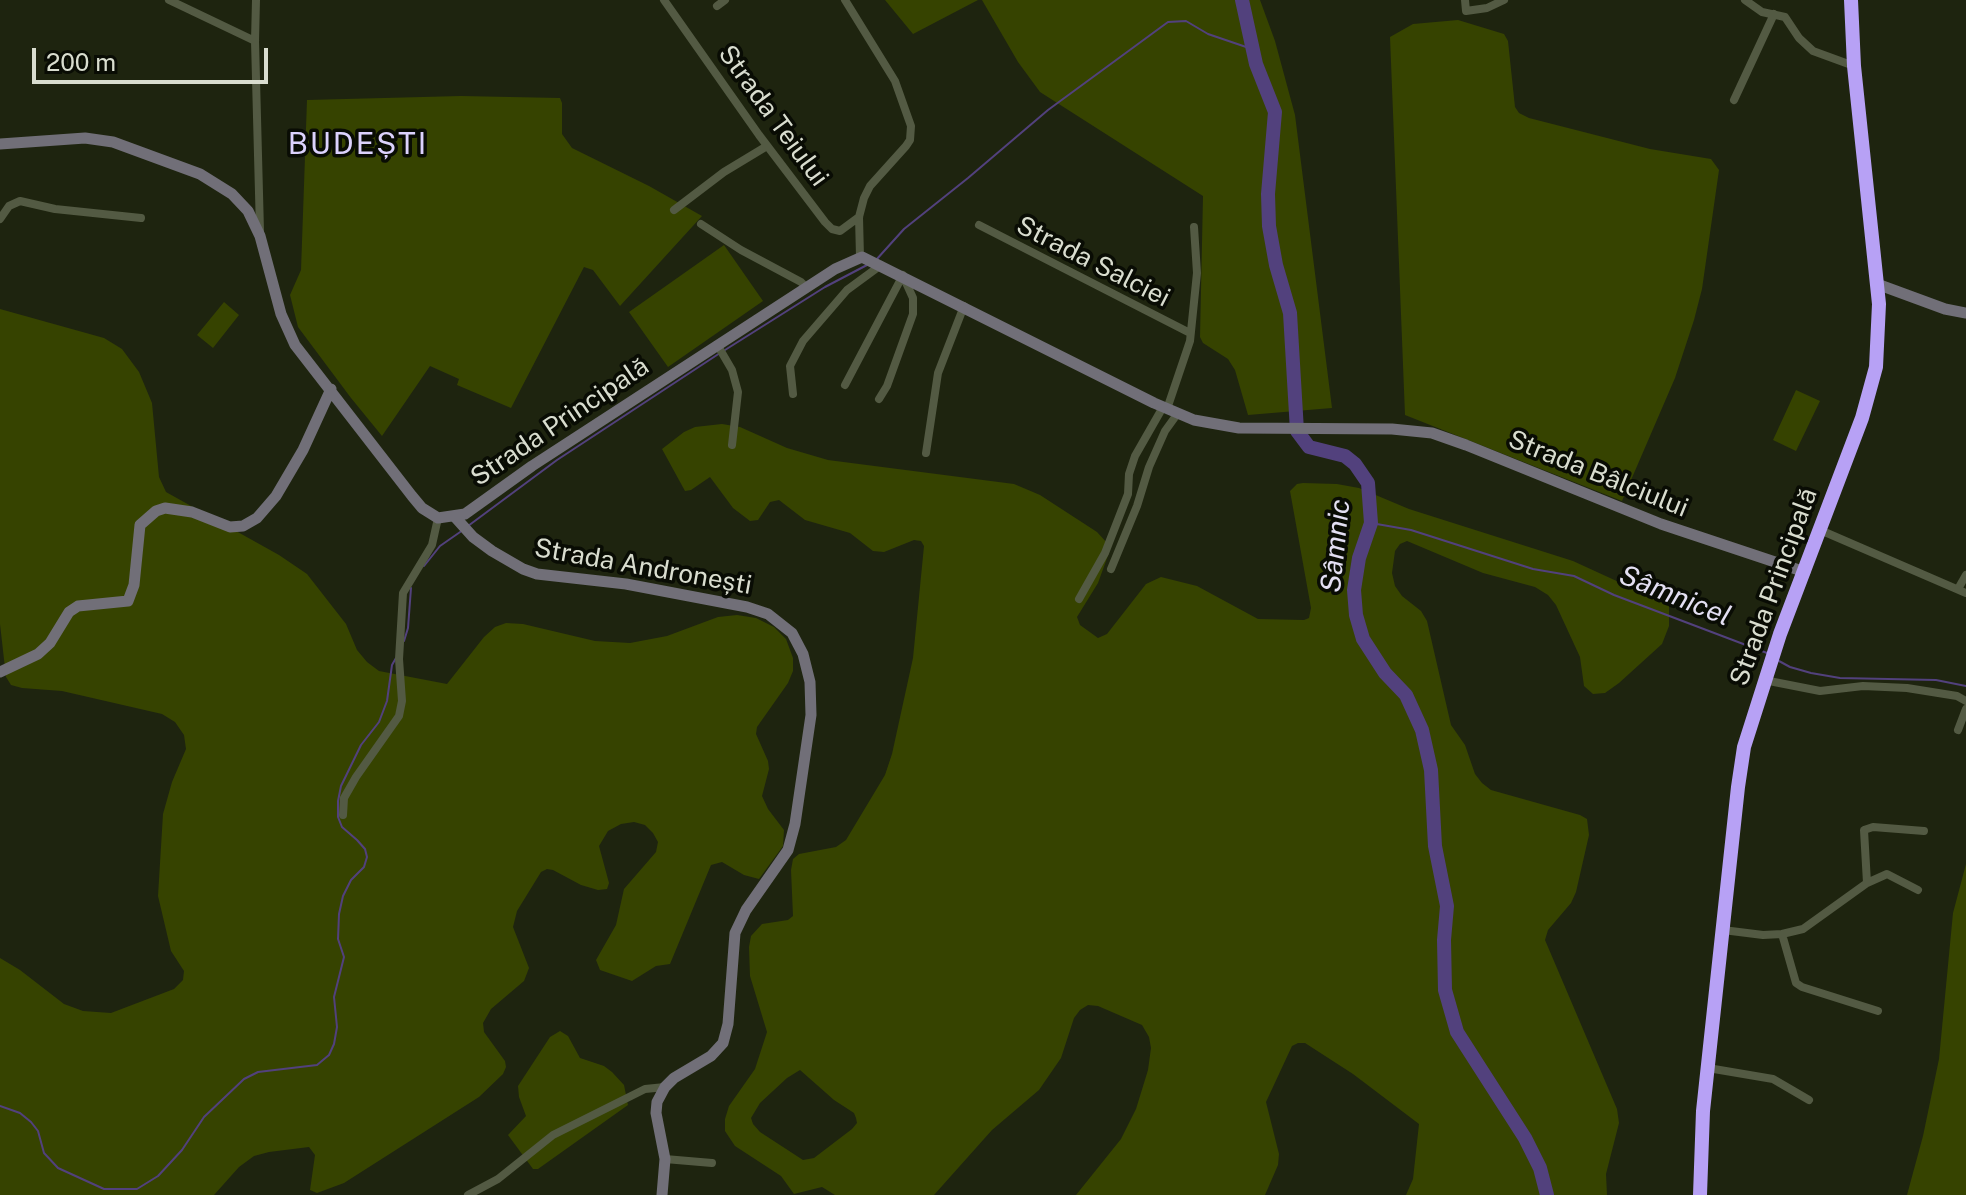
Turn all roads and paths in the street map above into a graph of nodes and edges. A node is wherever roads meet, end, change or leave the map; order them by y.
1 (169, 0) edge
2 (256, 0) edge
3 (664, 0) edge
4 (845, 0) edge
5 (1465, 0) edge
6 (1504, 0) edge
7 (1745, 0) edge
8 (1851, 0) edge
9 (1774, 14) junction
10 (255, 41) junction
11 (1854, 66) junction
12 (1734, 100) dead end
13 (0, 144) edge
14 (767, 146) junction
15 (674, 210) dead end
16 (859, 217) junction
17 (141, 218) dead end
18 (0, 219) edge
19 (701, 224) dead end
20 (979, 225) dead end
21 (1194, 227) dead end
22 (260, 236) junction
23 (862, 258) junction
24 (880, 264) junction
25 (903, 275) junction
26 (804, 284) junction
27 (1877, 284) junction
28 (964, 306) junction
29 (1966, 313) edge
30 (1190, 333) junction
31 (720, 350) junction
32 (845, 385) dead end
33 (331, 389) junction
34 (793, 394) dead end
35 (879, 399) dead end
36 (1169, 410) junction
37 (732, 445) dead end
38 (926, 453) dead end
39 (438, 518) junction
40 (461, 524) junction
41 (1820, 530) junction
42 (1111, 569) dead end
43 (1805, 572) junction
44 (1966, 575) edge
45 (1962, 591) edge
46 (1079, 599) dead end
47 (0, 672) edge
48 (1764, 680) junction
49 (1966, 701) edge
50 (1966, 709) edge
51 (1958, 730) dead end
52 (343, 815) dead end
53 (1924, 831) dead end
54 (1867, 883) junction
55 (1918, 890) dead end
56 (1723, 930) junction
57 (1782, 934) junction
58 (1878, 1011) dead end
59 (1708, 1068) junction
60 (665, 1087) junction
61 (1809, 1100) dead end
62 (665, 1159) junction
63 (712, 1163) dead end
64 (468, 1195) edge
65 (662, 1195) edge
66 (1700, 1195) edge

1 - 10 street
2 - 10 street
3 - 14 street, Strada Teiului
4 - 16 street
5 - 6 street
7 - 9 street
8 - 11 highway, Strada Principală
9 - 11 street
9 - 12 street
10 - 22 street
11 - 27 highway, Strada Principală
13 - 22 main road
14 - 15 street
14 - 16 street, Strada Teiului
16 - 23 street
17 - 18 street
19 - 26 street
20 - 30 street, Strada Salciei
21 - 30 street
22 - 33 main road
23 - 24 main road
23 - 26 main road, Strada Principală
24 - 25 main road
24 - 34 street
25 - 28 main road
25 - 32 street
25 - 35 street
26 - 31 main road, Strada Principală
27 - 29 main road
27 - 41 highway, Strada Principală
28 - 36 main road
28 - 38 street
30 - 36 street
31 - 37 street
31 - 40 main road, Strada Principală
33 - 39 main road
33 - 47 main road
36 - 42 street
36 - 43 main road, Strada Bâlciului
36 - 46 street
39 - 40 main road, Strada Principală
39 - 52 street
40 - 60 main road, Strada Andronești
41 - 43 highway, Strada Principală
41 - 45 street
43 - 48 highway, Strada Principală
44 - 45 street
48 - 49 street
48 - 56 highway, Strada Principală
50 - 51 street
53 - 54 street
54 - 55 street
54 - 57 street
56 - 57 street
56 - 59 highway, Strada Principală
57 - 58 street
59 - 61 street
59 - 66 highway, Strada Principală
60 - 62 main road
60 - 64 street
62 - 63 street
62 - 65 main road

